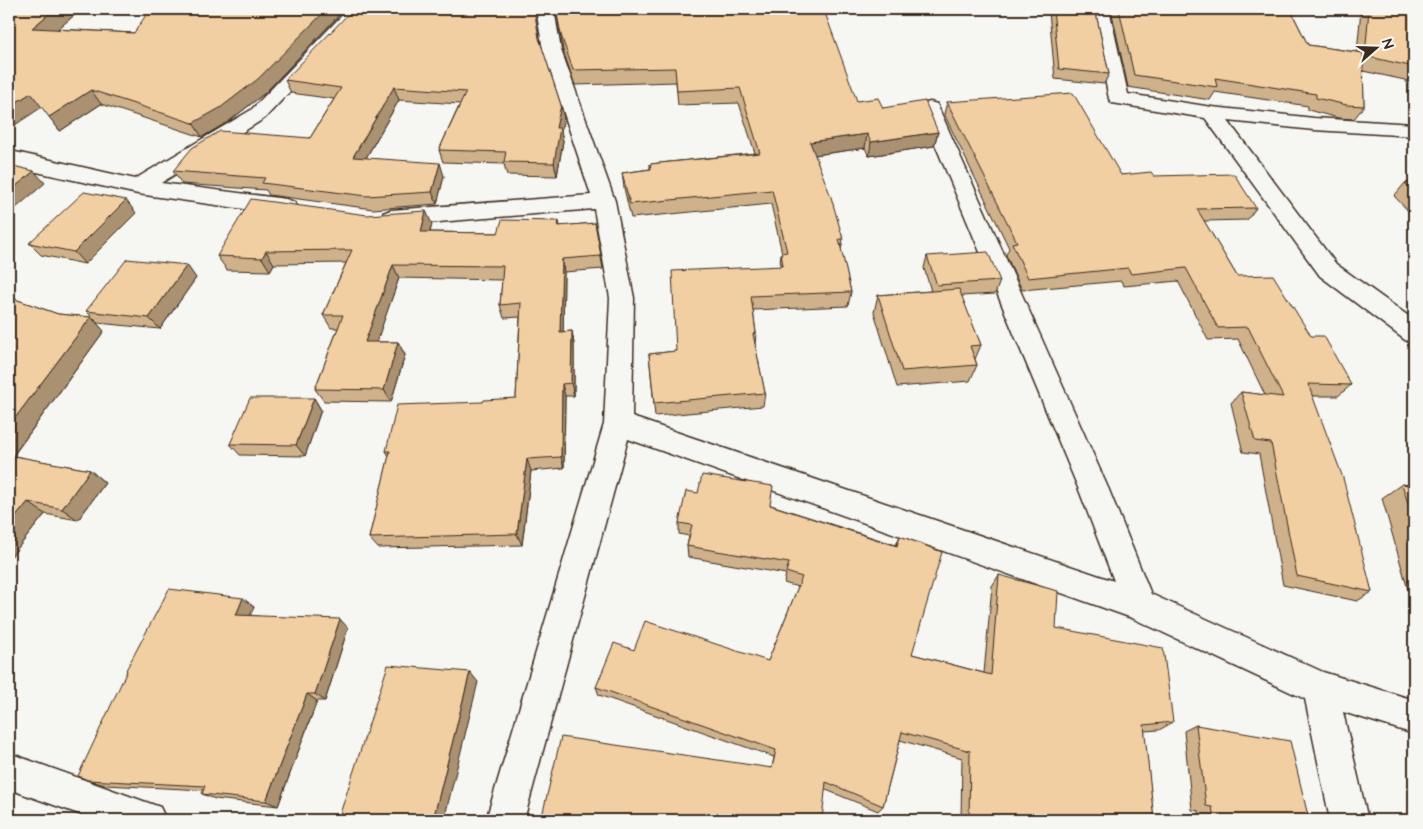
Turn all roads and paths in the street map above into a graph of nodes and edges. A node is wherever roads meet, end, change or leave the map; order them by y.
1 (358, 9) edge
2 (546, 9) edge
3 (1100, 9) edge
4 (930, 108) edge
5 (1212, 113) junction
6 (1414, 130) edge
7 (9, 159) edge
8 (138, 187) junction
9 (604, 201) junction
10 (304, 210) edge
11 (373, 219) edge
12 (1414, 334) edge
13 (618, 424) junction
14 (1139, 605) junction
15 (1320, 688) junction
16 (1414, 718) edge
17 (9, 771) edge
18 (147, 820) edge
19 (505, 820) edge
20 (1349, 820) edge

1 - 8 street
2 - 9 street
3 - 5 street
4 - 14 street
5 - 6 street
5 - 12 street
7 - 8 street
8 - 10 street
9 - 11 street
9 - 13 street
13 - 14 street
13 - 19 street
14 - 15 street
15 - 16 street
15 - 20 street
17 - 18 street

